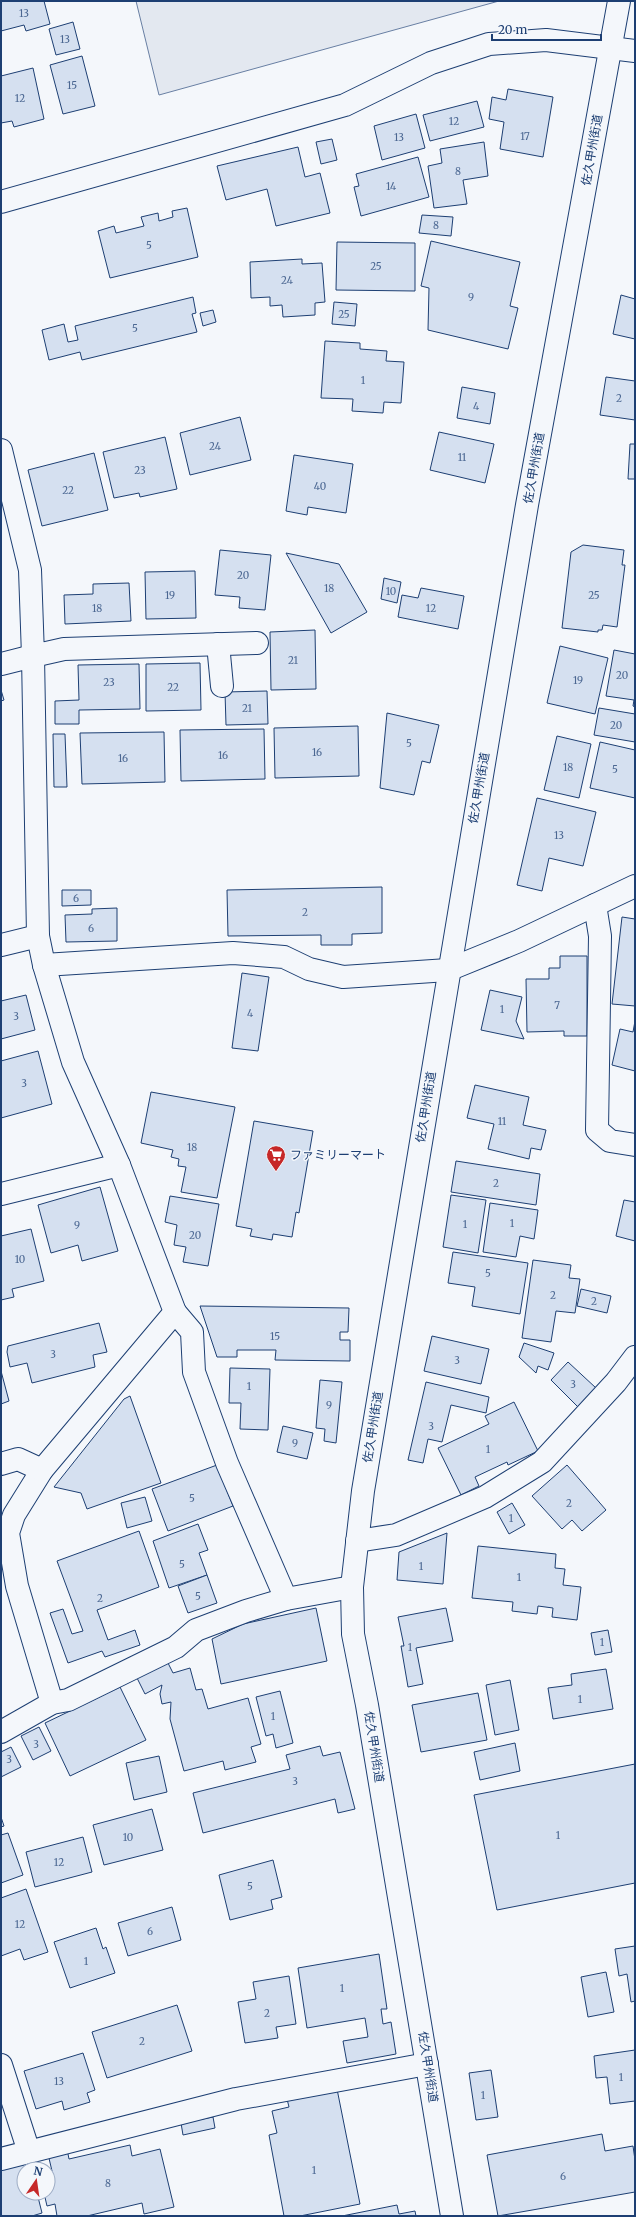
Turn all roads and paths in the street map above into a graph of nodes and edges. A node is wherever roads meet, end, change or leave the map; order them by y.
1 (620, 1) edge
2 (611, 47) junction
3 (635, 51) edge
4 (1, 202) edge
5 (1, 450) edge
6 (257, 643) dead end
7 (218, 644) junction
8 (33, 656) junction
9 (1, 664) edge
10 (222, 686) dead end
11 (635, 886) edge
12 (595, 905) junction
13 (38, 936) junction
14 (1, 945) edge
15 (44, 965) junction
16 (448, 970) junction
17 (635, 1145) edge
18 (119, 1164) junction
19 (1, 1194) edge
20 (175, 1312) junction
21 (635, 1357) edge
22 (1, 1464) edge
23 (42, 1470) junction
24 (357, 1540) junction
25 (352, 1587) junction
26 (286, 1599) junction
27 (52, 1703) junction
28 (1, 1732) edge
29 (427, 2064) junction
30 (1, 2065) edge
31 (29, 2152) junction
32 (1, 2159) edge
33 (452, 2216) edge

1 - 2 street, 佐久甲州街道
2 - 3 street
2 - 4 street
2 - 16 street, 佐久甲州街道
5 - 8 street
6 - 7 street
7 - 8 street
7 - 10 street
8 - 9 street
8 - 13 street
11 - 12 street
12 - 16 street
12 - 17 street
13 - 14 street
13 - 15 street
15 - 16 street
15 - 18 street
16 - 24 street, 佐久甲州街道
18 - 19 street
18 - 20 street
20 - 23 street
20 - 26 street
21 - 24 street
22 - 23 street
23 - 27 street
24 - 25 street, 佐久甲州街道
25 - 26 street
25 - 29 street, 佐久甲州街道
26 - 27 street
27 - 28 street
29 - 31 street
29 - 33 street, 佐久甲州街道
30 - 31 street
31 - 32 street

